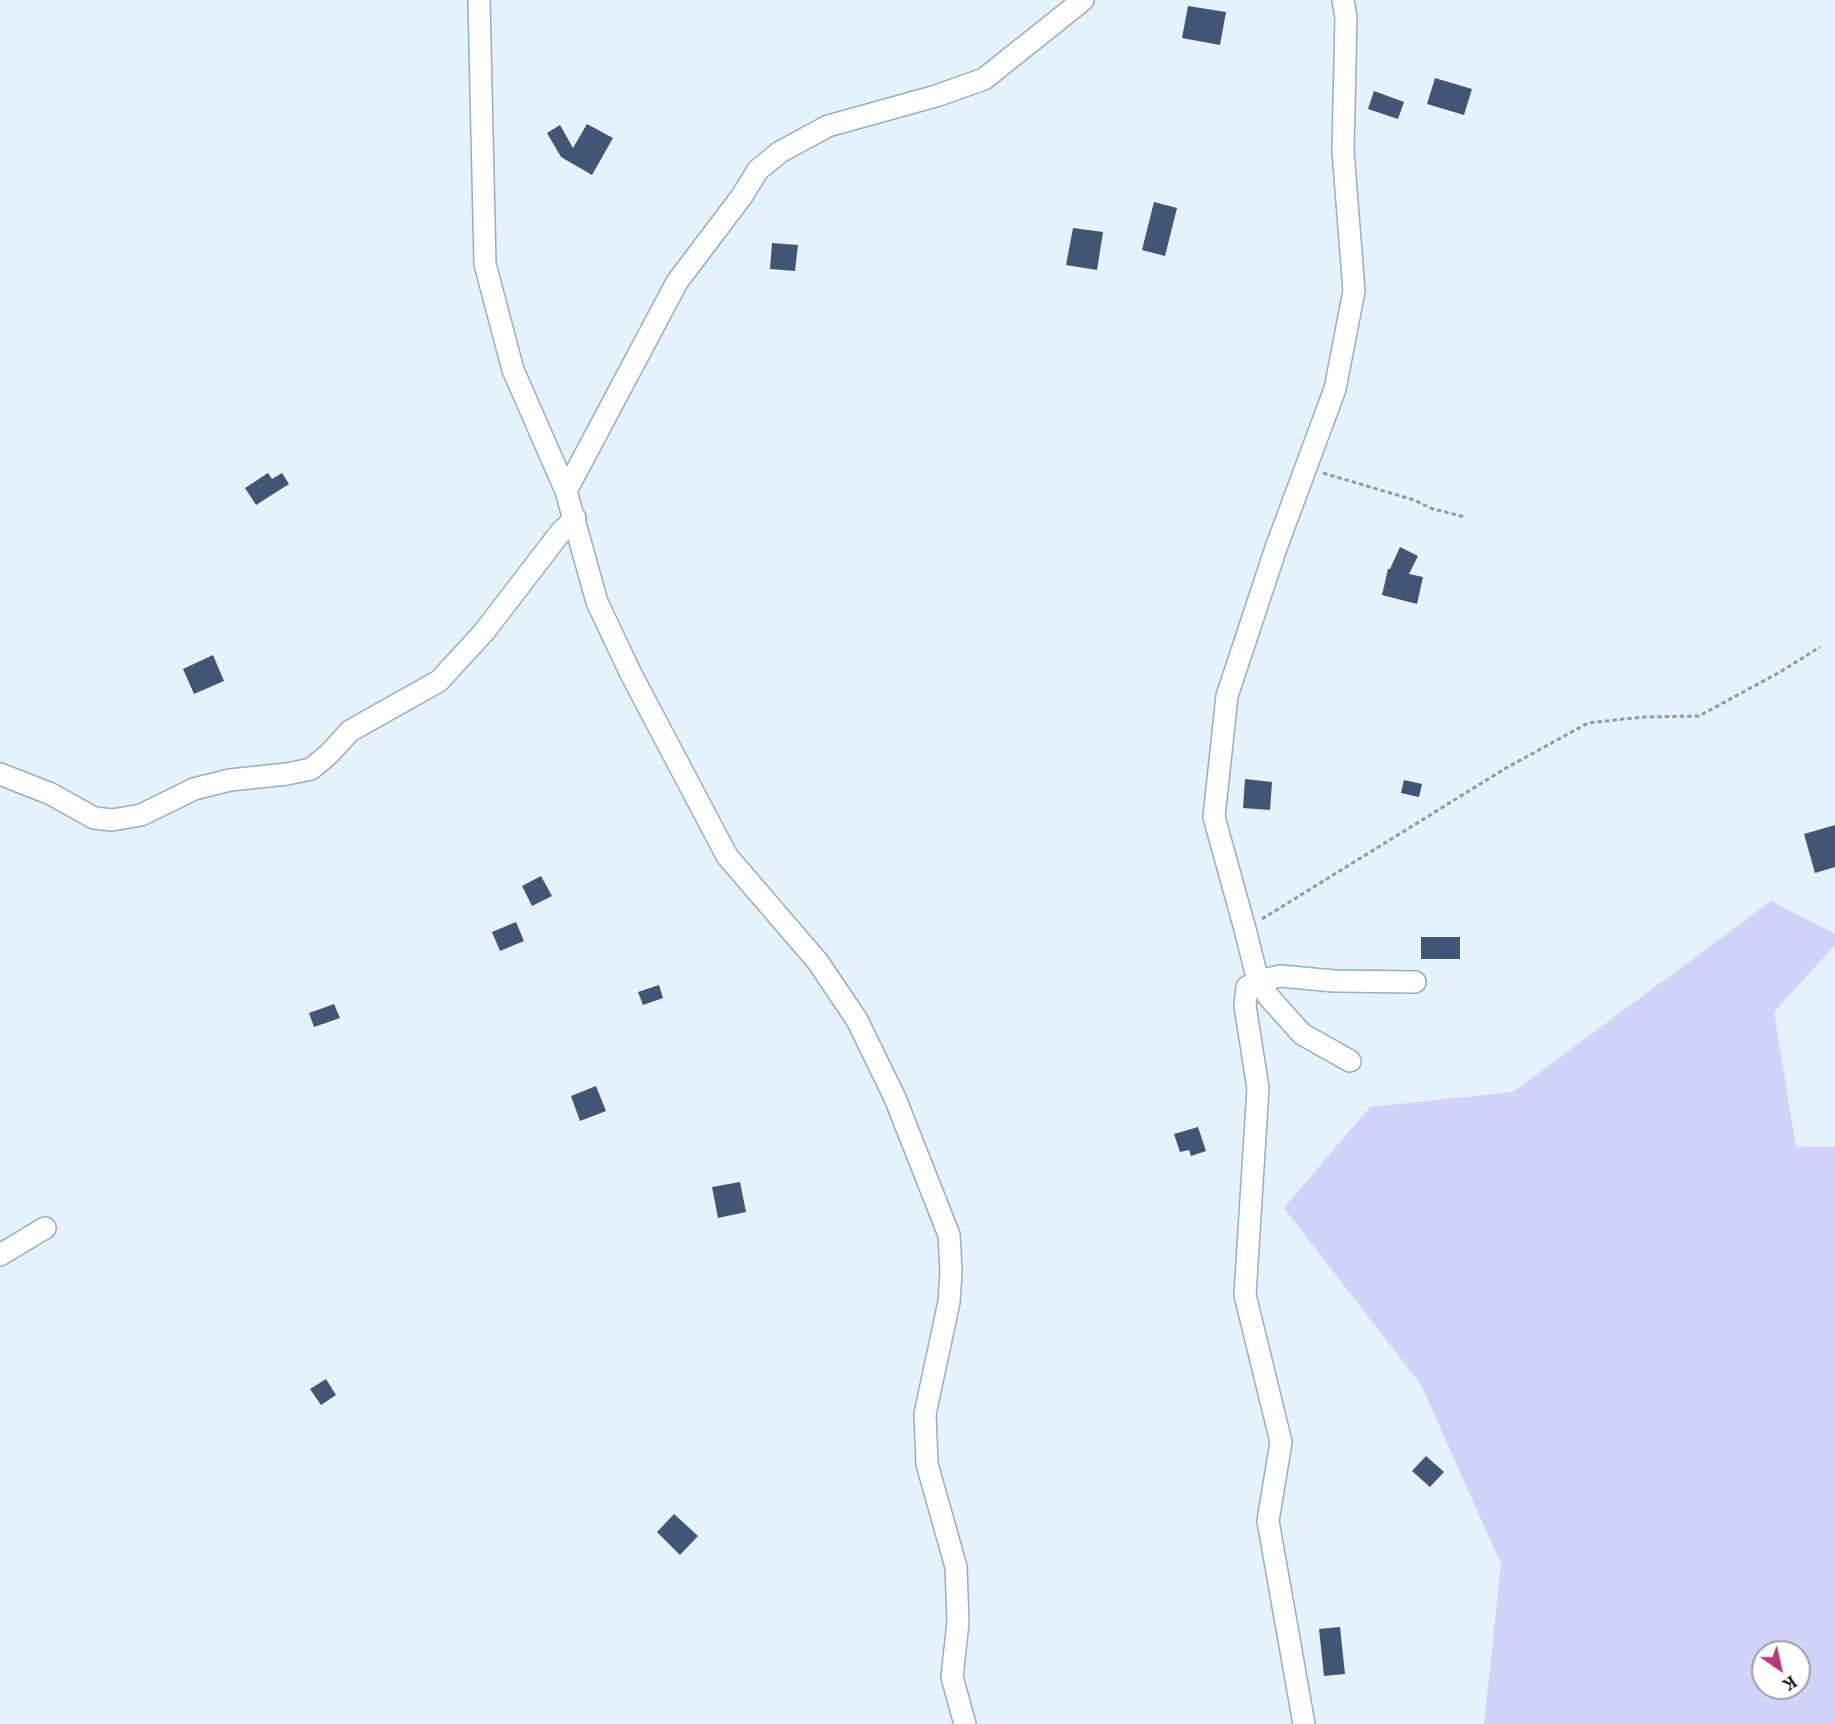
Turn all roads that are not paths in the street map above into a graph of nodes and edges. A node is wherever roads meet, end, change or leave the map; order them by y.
1 (479, 0) edge
2 (1083, 0) edge
3 (1343, 0) edge
4 (566, 491) junction
5 (575, 518) junction
6 (0, 774) edge
7 (1259, 981) junction
8 (1415, 982) dead end
9 (1350, 1061) dead end
10 (45, 1228) dead end
11 (0, 1255) edge
12 (965, 1724) edge
13 (1304, 1724) edge

1 - 4 street
2 - 4 street
3 - 7 street
4 - 5 street
5 - 6 street
5 - 12 street
7 - 8 street
7 - 9 street
7 - 13 street
10 - 11 street

